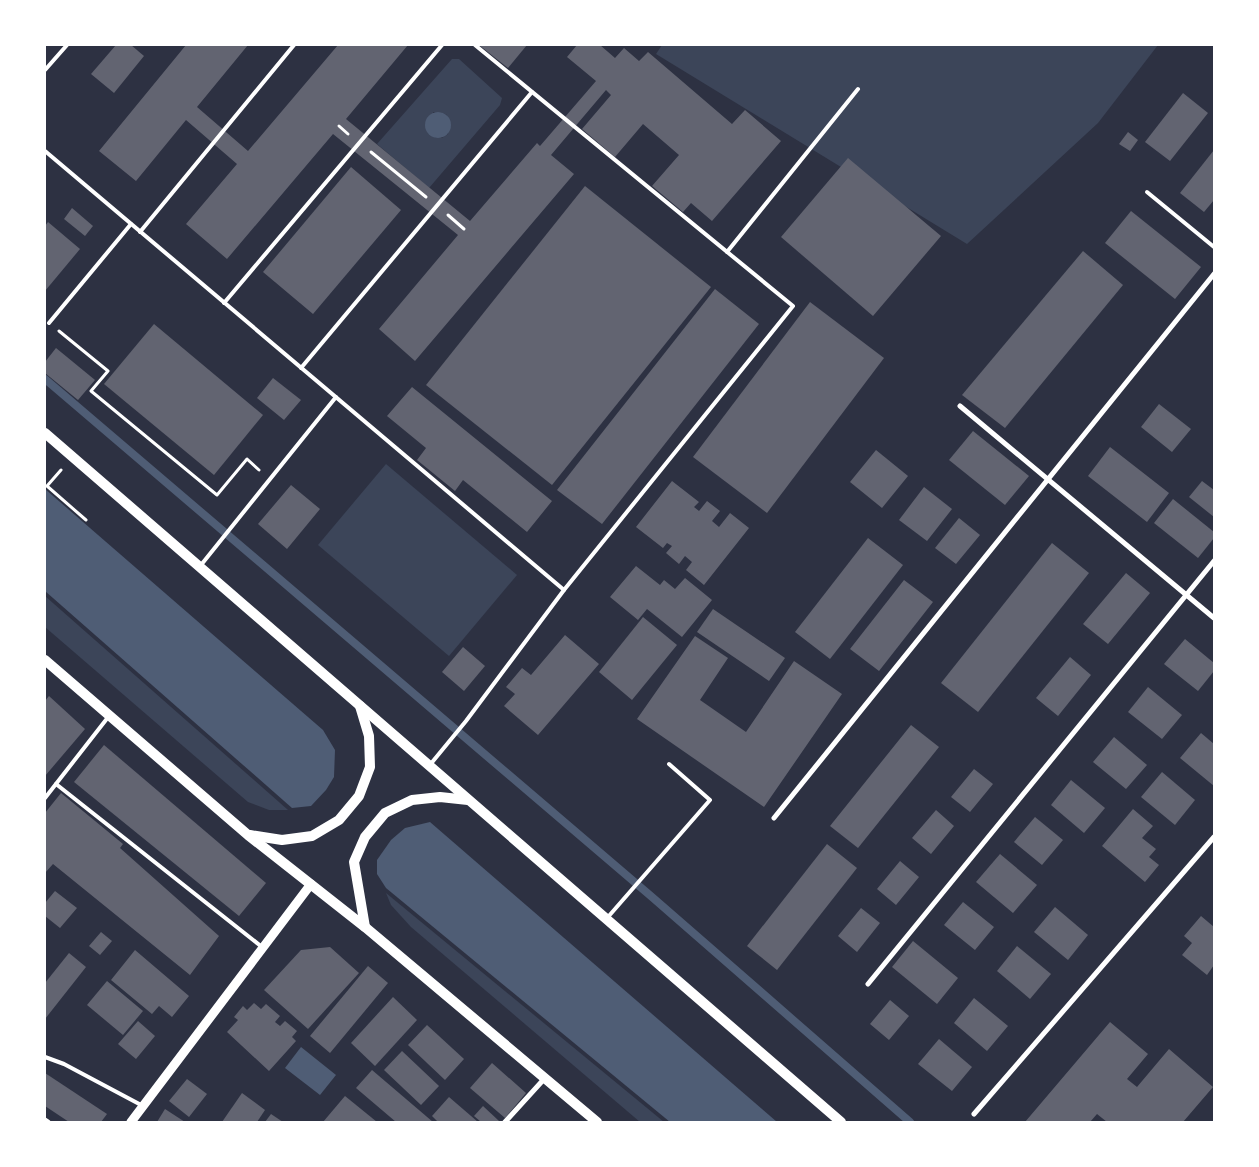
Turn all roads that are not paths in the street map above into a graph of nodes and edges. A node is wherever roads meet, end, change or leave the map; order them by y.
1 (66, 45) edge
2 (294, 45) edge
3 (442, 45) edge
4 (475, 45) edge
5 (45, 70) edge
6 (858, 89) dead end
7 (532, 92) junction
8 (45, 151) edge
9 (1147, 192) dead end
10 (131, 224) junction
11 (140, 232) junction
12 (1214, 248) edge
13 (727, 252) junction
14 (1214, 274) edge
15 (224, 303) junction
16 (49, 323) road end
17 (301, 368) junction
18 (336, 398) junction
19 (960, 406) dead end
20 (45, 434) edge
21 (1047, 480) junction
22 (1214, 561) edge
23 (200, 567) junction
24 (564, 590) junction
25 (1187, 595) junction
26 (1214, 618) edge
27 (45, 660) edge
28 (360, 705) junction
29 (108, 716) junction
30 (668, 764) dead end
31 (430, 766) junction
32 (56, 784) junction
33 (45, 798) edge
34 (469, 800) junction
35 (774, 818) dead end
36 (248, 835) junction
37 (1214, 837) edge
38 (311, 884) junction
39 (606, 919) junction
40 (365, 927) junction
41 (262, 946) junction
42 (868, 984) dead end
43 (45, 1057) edge
44 (545, 1078) junction
45 (143, 1106) junction
46 (974, 1114) dead end
47 (45, 1120) edge
48 (48, 1122) edge
49 (131, 1122) edge
50 (505, 1122) edge
51 (596, 1122) edge
52 (841, 1122) edge

1 - 5 lane
2 - 11 lane
3 - 15 lane
4 - 7 lane
6 - 13 lane
7 - 13 lane
7 - 17 lane
8 - 10 lane
9 - 12 lane
10 - 11 lane
10 - 16 lane
11 - 15 lane
13 - 24 lane
14 - 21 street
15 - 17 lane
17 - 18 lane
18 - 23 lane
18 - 24 lane
19 - 21 street
20 - 23 main road
21 - 25 street
21 - 35 street
22 - 25 street
23 - 28 main road
24 - 31 lane
25 - 26 street
25 - 42 street
27 - 29 main road
28 - 31 main road
28 - 36 main road
29 - 32 lane
29 - 36 main road
30 - 39 lane
31 - 34 main road
32 - 33 lane
32 - 41 lane
34 - 39 main road
34 - 40 main road
36 - 38 main road
37 - 46 street
38 - 40 main road
38 - 41 street
39 - 52 main road
40 - 44 main road
41 - 45 street
43 - 45 lane
44 - 50 street
44 - 51 main road
45 - 49 street
47 - 48 street

